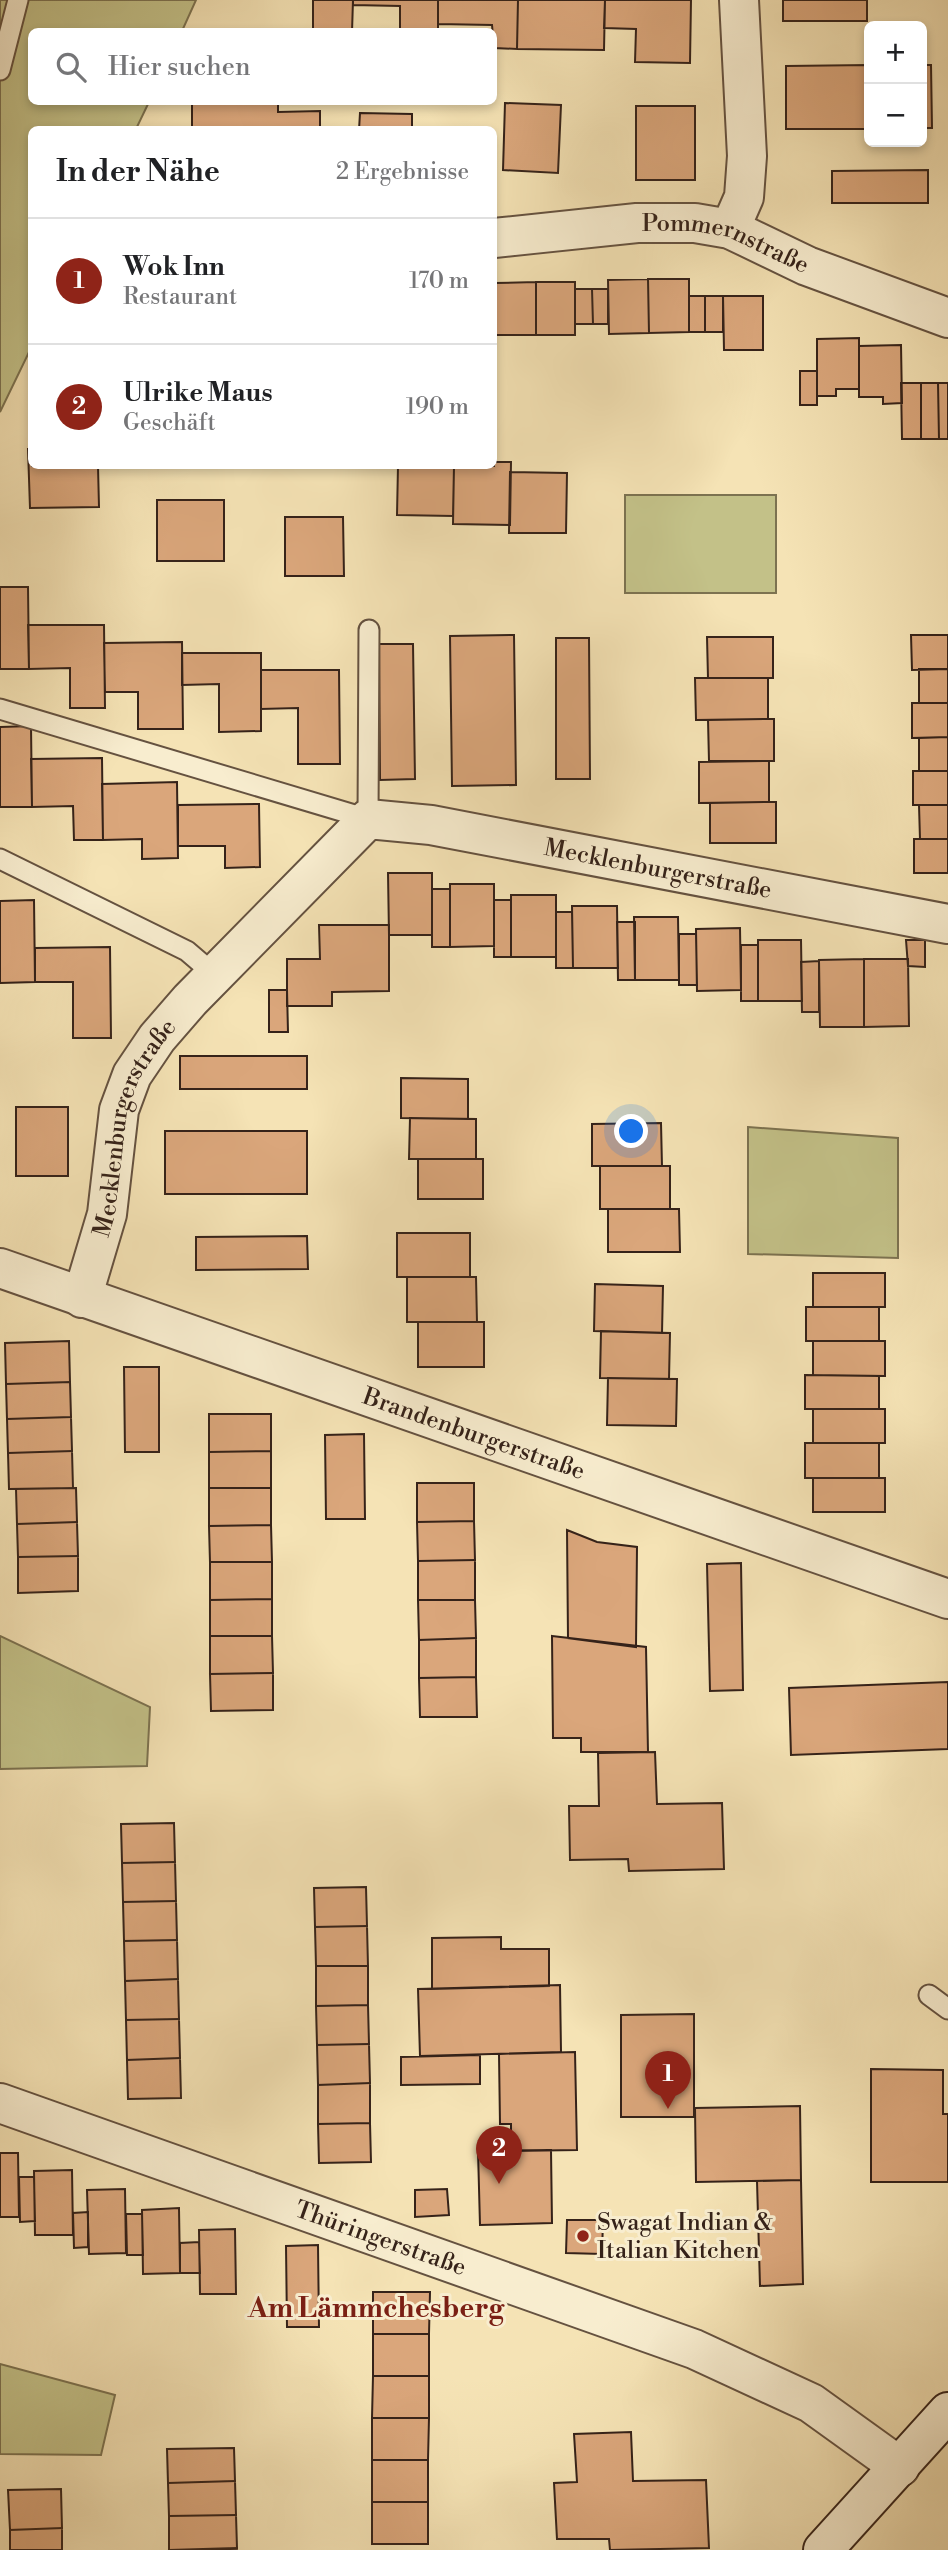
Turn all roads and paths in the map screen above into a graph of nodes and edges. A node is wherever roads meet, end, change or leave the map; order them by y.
1 (18, 0) edge
2 (739, 0) edge
3 (0, 70) edge
4 (730, 229) junction
5 (497, 238) edge
6 (948, 318) edge
7 (369, 630) dead end
8 (0, 709) edge
9 (368, 819) junction
10 (0, 859) edge
11 (948, 924) edge
12 (215, 975) junction
13 (0, 1268) edge
14 (82, 1298) junction
15 (948, 1599) edge
16 (929, 1995) dead end
17 (948, 2009) edge
18 (0, 2104) edge
19 (948, 2412) edge
20 (900, 2467) junction
21 (823, 2550) edge

1 - 3 lane
2 - 4 street
4 - 5 street, Pommernstraße
4 - 6 street, Pommernstraße
7 - 9 lane
8 - 9 lane, Mecklenburgerstraße
9 - 11 street, Mecklenburgerstraße
9 - 12 street, Mecklenburgerstraße
10 - 12 lane
12 - 14 street, Mecklenburgerstraße
13 - 14 street, Brandenburgerstraße
14 - 15 street, Brandenburgerstraße
16 - 17 lane
18 - 20 street, Thüringerstraße
19 - 20 street
20 - 21 street

